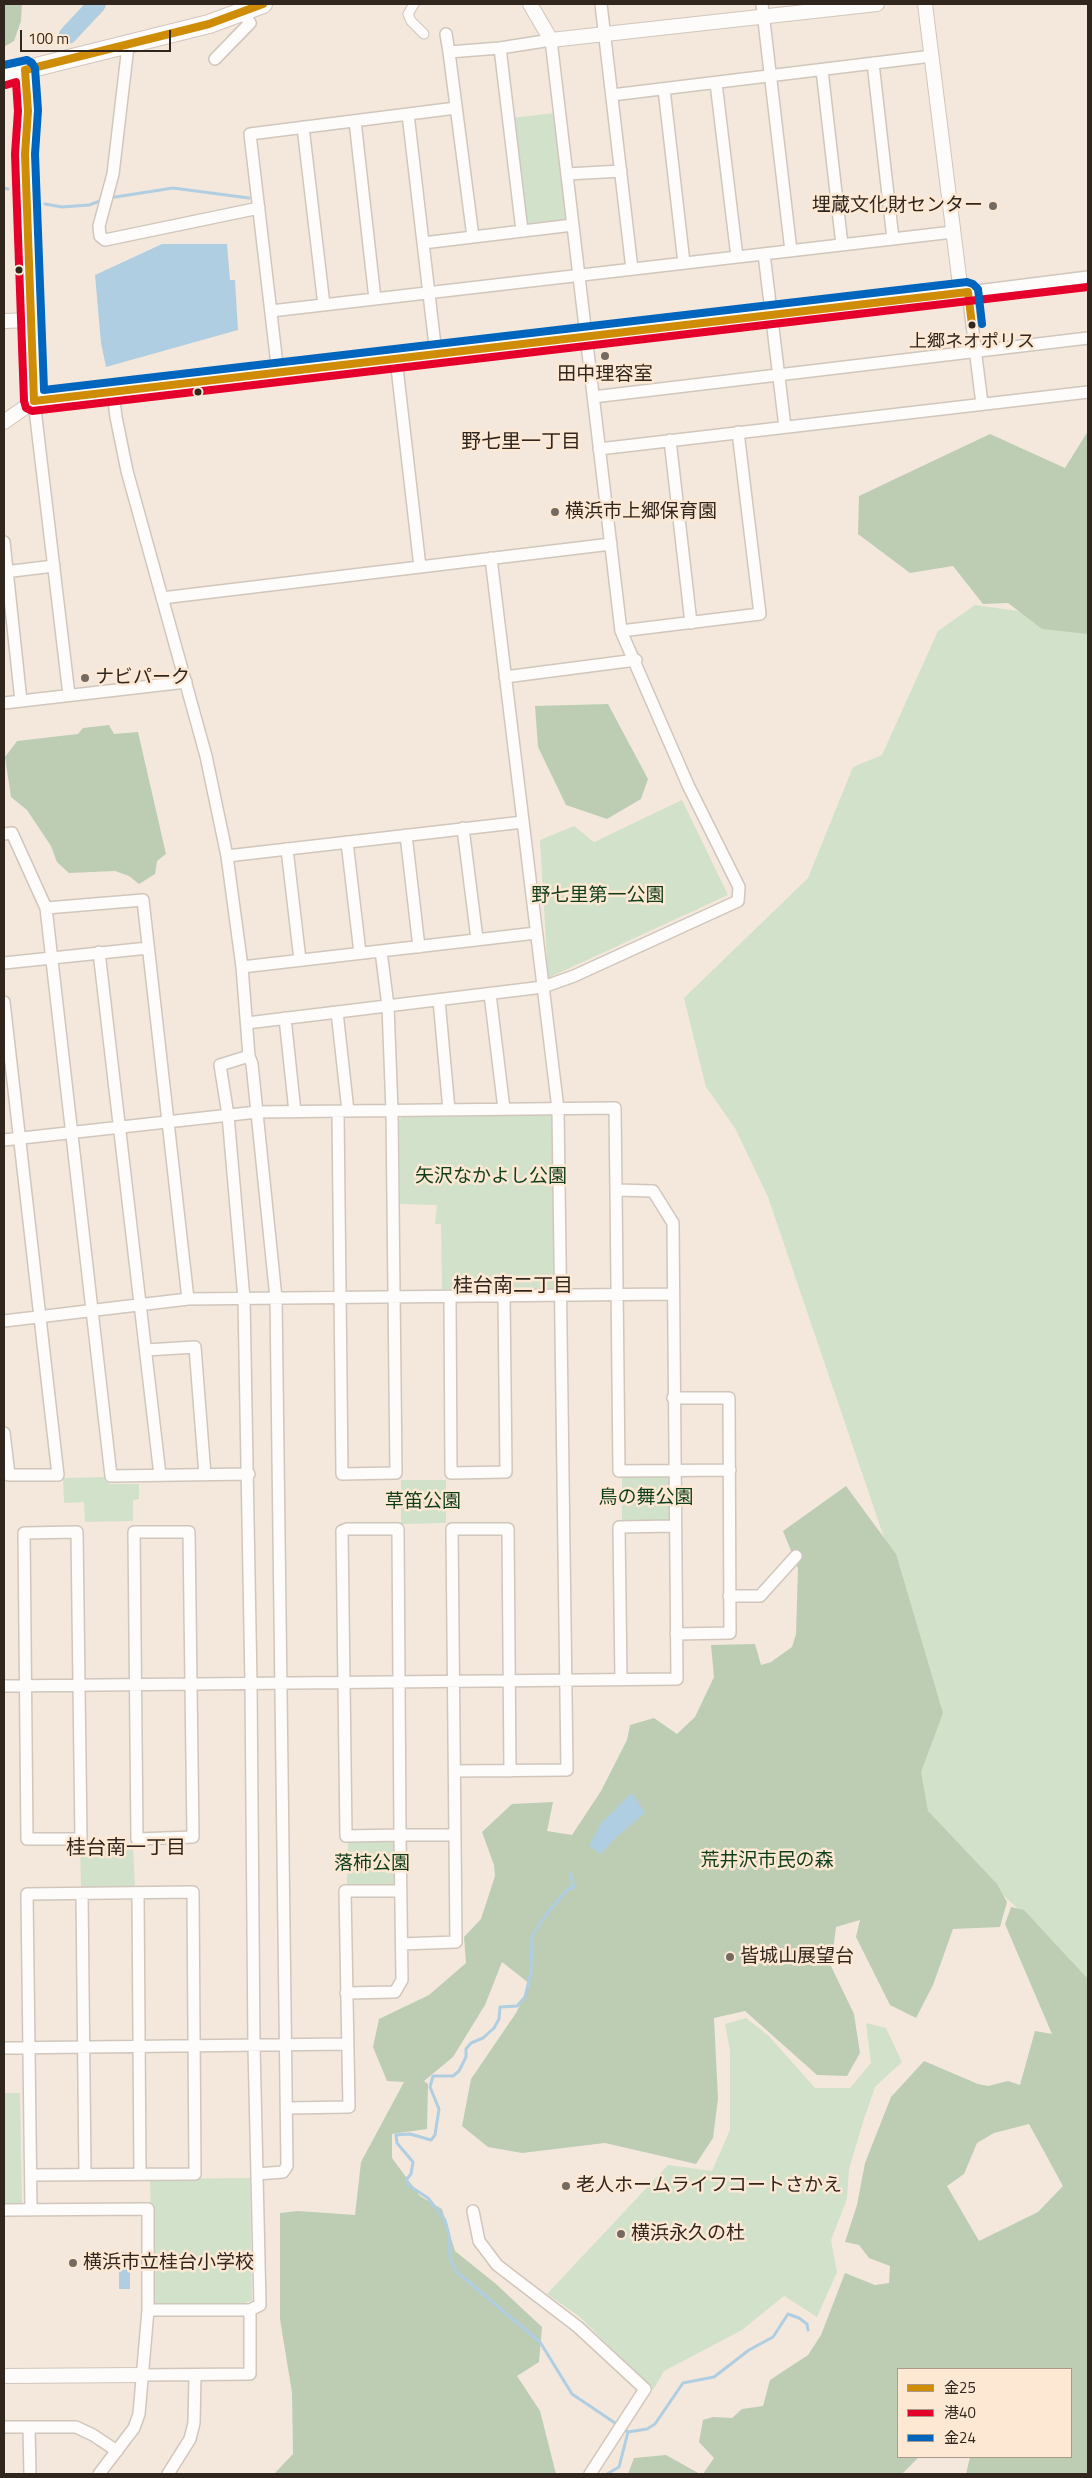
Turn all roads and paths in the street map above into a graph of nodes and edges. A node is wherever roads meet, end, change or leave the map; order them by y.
1 (263, 4) edge
2 (414, 4) edge
3 (530, 4) edge
4 (601, 4) edge
5 (877, 4) edge
6 (925, 4) edge
7 (763, 10) edge
8 (243, 13) junction
9 (604, 32) junction
10 (424, 34) dead end
11 (446, 34) dead end
12 (551, 40) junction
13 (128, 46) junction
14 (500, 48) junction
15 (449, 52) junction
16 (932, 56) junction
17 (215, 59) dead end
18 (873, 63) junction
19 (25, 70) junction
20 (822, 70) junction
21 (4, 75) edge
22 (770, 76) junction
23 (716, 83) junction
24 (664, 89) junction
25 (612, 95) junction
26 (456, 108) junction
27 (408, 114) junction
28 (355, 121) junction
29 (303, 127) junction
30 (620, 171) junction
31 (567, 174) junction
32 (259, 208) junction
33 (573, 225) junction
34 (522, 231) junction
35 (953, 232) junction
36 (473, 237) junction
37 (893, 239) junction
38 (423, 243) junction
39 (842, 245) junction
40 (790, 251) junction
41 (764, 254) junction
42 (737, 257) junction
43 (684, 263) junction
44 (632, 269) junction
45 (579, 275) junction
46 (1088, 277) edge
47 (428, 293) junction
48 (964, 293) junction
49 (375, 299) junction
50 (324, 305) junction
51 (271, 311) junction
52 (771, 315) junction
53 (31, 320) junction
54 (4, 321) edge
55 (586, 337) junction
56 (1088, 338) edge
57 (976, 351) junction
58 (436, 354) junction
59 (396, 359) junction
60 (278, 373) junction
61 (778, 375) junction
62 (113, 392) junction
63 (1088, 392) edge
64 (593, 397) junction
65 (34, 401) junction
66 (982, 404) junction
67 (4, 422) edge
68 (785, 427) junction
69 (738, 432) junction
70 (670, 440) junction
71 (599, 449) junction
72 (4, 542) edge
73 (611, 544) junction
74 (491, 558) junction
75 (54, 566) junction
76 (420, 567) junction
77 (6, 572) edge
78 (162, 598) junction
79 (691, 623) junction
80 (621, 631) junction
81 (636, 660) junction
82 (505, 677) junction
83 (186, 682) junction
84 (70, 695) junction
85 (22, 701) junction
86 (4, 703) edge
87 (522, 822) junction
88 (463, 828) junction
89 (4, 834) edge
90 (406, 835) junction
91 (347, 842) junction
92 (288, 849) junction
93 (227, 856) junction
94 (46, 908) junction
95 (536, 933) junction
96 (477, 939) junction
97 (419, 947) junction
98 (148, 948) junction
99 (381, 951) junction
100 (98, 952) junction
101 (360, 953) junction
102 (51, 956) junction
103 (300, 960) junction
104 (4, 963) edge
105 (242, 967) junction
106 (543, 987) junction
107 (490, 994) junction
108 (439, 1000) junction
109 (4, 1002) edge
110 (388, 1006) junction
111 (337, 1012) junction
112 (285, 1018) junction
113 (247, 1022) junction
114 (249, 1056) junction
115 (504, 1109) junction
116 (558, 1109) junction
117 (449, 1110) junction
118 (392, 1111) junction
119 (257, 1112) junction
120 (295, 1112) junction
121 (343, 1112) junction
122 (228, 1115) junction
123 (168, 1121) junction
124 (119, 1126) junction
125 (71, 1132) junction
126 (19, 1138) junction
127 (4, 1140) edge
128 (616, 1190) junction
129 (672, 1294) junction
130 (616, 1295) junction
131 (395, 1296) junction
132 (561, 1296) junction
133 (504, 1297) junction
134 (276, 1298) junction
135 (340, 1298) junction
136 (450, 1298) junction
137 (188, 1299) junction
138 (244, 1299) junction
139 (139, 1304) junction
140 (92, 1310) junction
141 (40, 1316) junction
142 (4, 1320) edge
143 (146, 1350) junction
144 (673, 1398) junction
145 (4, 1433) edge
146 (730, 1470) junction
147 (674, 1472) junction
148 (249, 1474) junction
149 (160, 1475) junction
150 (205, 1475) junction
151 (674, 1526) junction
152 (796, 1556) dead end
153 (729, 1596) junction
154 (676, 1634) junction
155 (566, 1680) junction
156 (621, 1680) junction
157 (508, 1681) junction
158 (454, 1682) junction
159 (343, 1683) junction
160 (398, 1683) junction
161 (190, 1684) junction
162 (252, 1684) junction
163 (282, 1684) junction
164 (136, 1685) junction
165 (4, 1686) edge
166 (26, 1686) junction
167 (81, 1686) junction
168 (455, 1771) junction
169 (510, 1771) junction
170 (400, 1835) junction
171 (455, 1835) junction
172 (401, 1890) junction
173 (138, 1893) junction
174 (82, 1894) junction
175 (402, 1944) junction
176 (346, 1993) junction
177 (347, 2044) junction
178 (286, 2045) junction
179 (195, 2046) junction
180 (254, 2046) junction
181 (4, 2048) edge
182 (28, 2048) junction
183 (84, 2048) junction
184 (140, 2048) junction
185 (287, 2108) junction
186 (140, 2174) junction
187 (257, 2174) junction
188 (31, 2175) junction
189 (86, 2175) junction
190 (31, 2209) junction
191 (4, 2210) edge
192 (473, 2211) dead end
193 (148, 2310) junction
194 (250, 2310) junction
195 (195, 2374) junction
196 (140, 2375) junction
197 (4, 2376) edge
198 (4, 2428) edge
199 (29, 2428) junction
200 (117, 2451) junction
201 (30, 2474) edge
202 (99, 2474) edge
203 (168, 2474) edge
204 (590, 2474) edge

1 - 8 main road
2 - 10 street
3 - 12 street
4 - 9 street
5 - 7 street
6 - 16 street
7 - 9 street
7 - 22 street
8 - 13 main road
8 - 17 street
9 - 12 street
9 - 25 street
11 - 15 street
12 - 14 street
12 - 31 street
13 - 19 main road
13 - 32 street
14 - 15 street
14 - 34 street
15 - 26 street
16 - 18 street
16 - 35 street
18 - 20 street
18 - 37 street
19 - 21 main road
19 - 53 street
20 - 22 street
20 - 39 street
22 - 23 street
22 - 40 street
23 - 24 street
23 - 42 street
24 - 25 street
24 - 43 street
25 - 30 street
26 - 27 street
26 - 36 street
27 - 28 street
27 - 38 street
28 - 29 street
28 - 49 street
29 - 32 street
29 - 50 street
30 - 31 street
30 - 44 street
31 - 33 street
32 - 51 street
33 - 34 street
33 - 45 street
34 - 36 street
35 - 37 street
35 - 48 street
36 - 38 street
37 - 39 street
38 - 47 street
39 - 40 street
40 - 41 street
41 - 42 street
41 - 52 street
42 - 43 street
43 - 44 street
44 - 45 street
45 - 47 street
45 - 55 street
46 - 48 street
47 - 49 street
47 - 58 street
48 - 52 street
48 - 57 street
49 - 50 street
50 - 51 street
51 - 60 street
52 - 55 street
52 - 61 street
53 - 54 street
53 - 65 street
55 - 58 street
55 - 64 street
56 - 57 street
57 - 61 street
57 - 66 street
58 - 59 street
59 - 60 street
59 - 76 street
60 - 62 street
61 - 64 street
61 - 68 street
62 - 65 street
62 - 78 street
63 - 66 street
64 - 71 street
65 - 67 street
65 - 75 street
66 - 68 street
68 - 69 street
69 - 70 street
69 - 79 street
70 - 71 street
70 - 79 street
71 - 73 street
72 - 77 street
73 - 74 street
73 - 80 street
74 - 76 street
74 - 82 street
75 - 77 street
75 - 84 street
76 - 78 street
77 - 85 street
78 - 83 street
79 - 80 street
80 - 81 street
81 - 82 street
81 - 106 street
82 - 87 street
83 - 84 street
83 - 93 street
84 - 85 street
85 - 86 street
87 - 88 street
87 - 95 street
88 - 90 street
88 - 96 street
89 - 94 street
90 - 91 street
90 - 97 street
91 - 92 street
91 - 101 street
92 - 93 street
92 - 103 street
93 - 105 street
94 - 98 street
94 - 102 street
95 - 96 street
95 - 106 street
96 - 97 street
97 - 99 street
98 - 100 street
98 - 123 street
99 - 101 street
99 - 110 street
100 - 102 street
100 - 124 street
101 - 103 street
102 - 104 street
102 - 125 street
103 - 105 street
105 - 113 street
106 - 107 street
106 - 116 street
107 - 108 street
107 - 115 street
108 - 110 street
108 - 117 street
109 - 126 street
110 - 111 street
110 - 118 street
111 - 112 street
111 - 121 street
112 - 113 street
112 - 120 street
113 - 114 street
114 - 119 street
114 - 122 street
115 - 116 street
115 - 117 street
116 - 128 street
116 - 132 street
117 - 118 street
118 - 121 street
118 - 131 street
119 - 120 street
119 - 122 street
119 - 134 street
120 - 121 street
121 - 135 street
122 - 123 street
122 - 138 street
123 - 124 street
123 - 137 street
124 - 125 street
124 - 139 street
125 - 126 street
125 - 140 street
126 - 127 street
126 - 141 street
128 - 129 street
128 - 130 street
129 - 130 street
129 - 144 street
130 - 132 street
130 - 147 street
131 - 135 street
131 - 135 street
131 - 136 street
132 - 133 street
132 - 155 street
133 - 136 street
133 - 136 street
134 - 135 street
134 - 138 street
134 - 163 street
137 - 138 street
137 - 139 street
138 - 148 street
139 - 140 street
139 - 143 street
140 - 141 street
140 - 149 street
141 - 142 street
141 - 145 street
143 - 149 street
143 - 150 street
144 - 146 street
144 - 147 street
146 - 147 street
146 - 153 street
147 - 151 street
148 - 150 street
148 - 162 street
149 - 150 street
151 - 154 street
151 - 156 street
152 - 153 street
153 - 154 street
154 - 156 street
155 - 156 street
155 - 157 street
155 - 169 street
157 - 158 street
157 - 158 street
157 - 169 street
158 - 160 street
158 - 168 street
159 - 160 street
159 - 160 street
159 - 163 street
159 - 170 street
160 - 170 street
161 - 162 street
161 - 164 street
161 - 164 street
161 - 164 street
162 - 163 street
162 - 180 street
163 - 178 street
164 - 167 street
165 - 166 street
166 - 167 street
166 - 167 street
166 - 167 street
168 - 169 street
168 - 171 street
170 - 171 street
170 - 172 street
171 - 175 street
172 - 175 street
172 - 176 street
173 - 174 street
173 - 179 street
173 - 184 street
174 - 182 street
174 - 183 street
175 - 176 street
176 - 177 street
177 - 178 street
177 - 185 street
178 - 180 street
178 - 185 street
179 - 180 street
179 - 184 street
179 - 186 street
180 - 187 street
181 - 182 street
182 - 183 street
182 - 188 street
183 - 184 street
183 - 189 street
184 - 186 street
185 - 187 street
186 - 189 street
187 - 194 street
188 - 189 street
188 - 190 street
190 - 191 street
190 - 193 street
192 - 204 street
193 - 194 street
193 - 196 street
194 - 195 street
195 - 196 street
195 - 203 street
196 - 197 street
196 - 200 street
198 - 199 street
199 - 200 street
199 - 201 street
200 - 202 street

